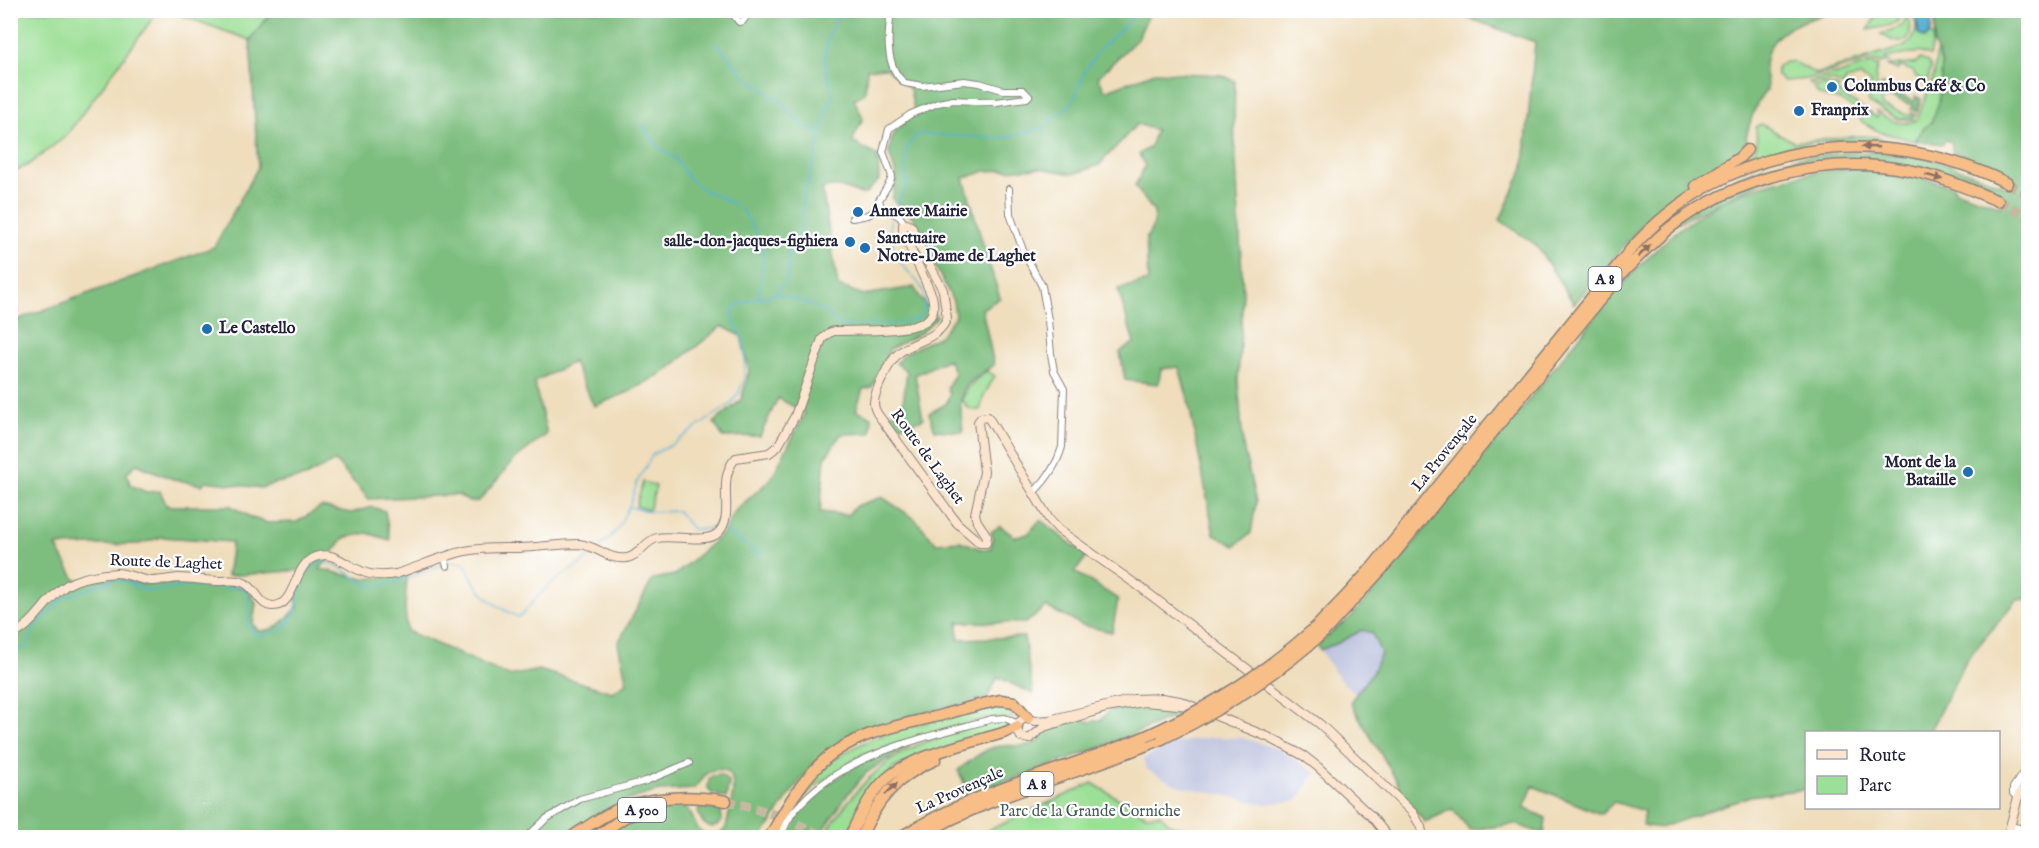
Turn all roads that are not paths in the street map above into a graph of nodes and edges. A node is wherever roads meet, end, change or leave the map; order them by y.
1 (737, 10) edge
2 (751, 10) edge
3 (891, 10) edge
4 (1897, 141) dead end
5 (1747, 150) dead end
6 (1967, 166) junction
7 (2007, 183) tunnel mouth
8 (1009, 189) dead end
9 (1998, 201) tunnel mouth
10 (882, 207) junction
11 (852, 218) dead end
12 (902, 220) junction
13 (1636, 243) junction
14 (1035, 492) junction
15 (1320, 629) junction
16 (10, 636) edge
17 (1190, 706) junction
18 (1023, 725) junction
19 (1037, 732) junction
20 (689, 763) dead end
21 (2028, 767) edge
22 (2028, 780) edge
23 (651, 801) junction
24 (2017, 801) junction
25 (2010, 826) junction
26 (2028, 830) edge
27 (526, 837) edge
28 (570, 837) edge
29 (586, 837) edge
30 (594, 837) edge
31 (769, 837) edge
32 (779, 837) edge
33 (849, 837) edge
34 (861, 837) edge
35 (899, 837) edge
36 (916, 837) edge
37 (1389, 837) edge
38 (1423, 837) edge
39 (2007, 837) edge

1 - 2 street
3 - 10 street
4 - 6 highway
5 - 13 highway
6 - 7 highway, La Provençale / A 8
6 -> 13 highway, La Provençale / A 8
8 - 14 street
15 -> 9 highway, La Provençale / A 8
10 - 11 street
10 - 12 street
12 - 14 main road, Route de Laghet
12 - 16 main road, Route de Laghet
13 - 15 highway, La Provençale / A 8
14 - 38 main road, Route de Laghet
15 - 35 highway, La Provençale / A 8, bridge
15 - 36 highway, La Provençale / A 8, bridge
17 - 18 main road
17 - 19 main road
17 - 37 main road
18 - 19 main road
18 - 19 main road
18 - 31 highway
18 - 32 street
18 - 33 highway
34 -> 18 highway
20 - 27 street
21 - 24 street
22 - 24 main road
23 - 28 highway
23 - 29 highway, A 500
23 - 30 highway, A 500
24 - 25 main road
25 - 26 street
25 - 39 main road

